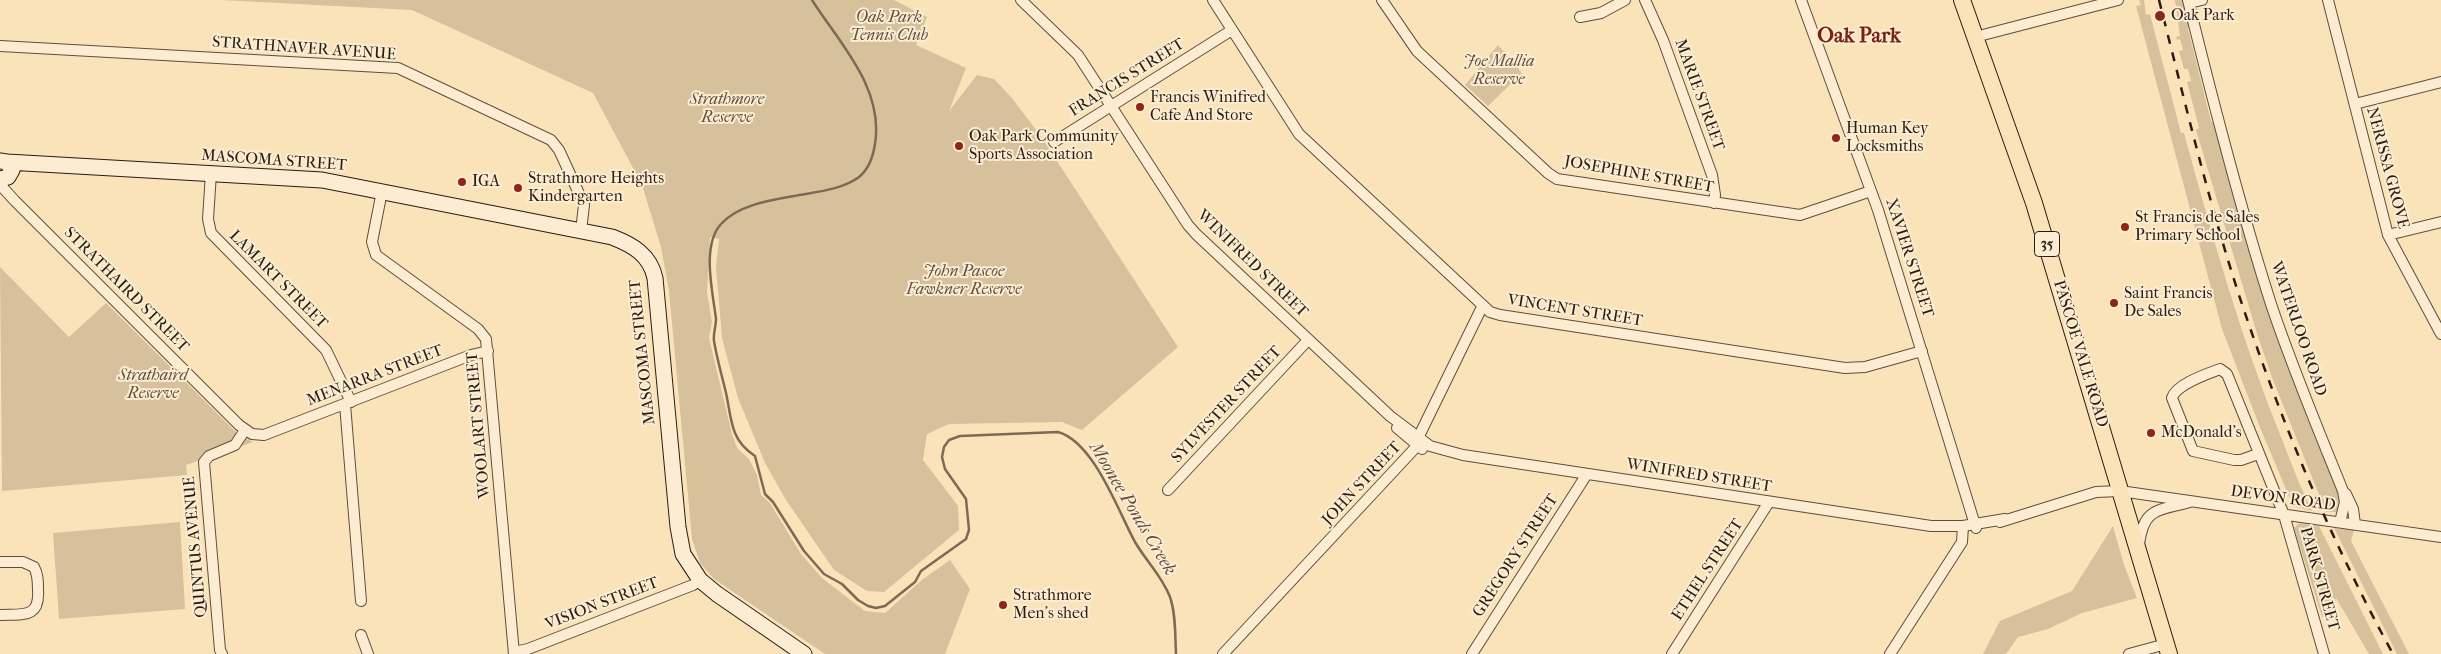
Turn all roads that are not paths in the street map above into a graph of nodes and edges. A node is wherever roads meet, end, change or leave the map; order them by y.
1 (1022, 0) edge
2 (1213, 0) edge
3 (1382, 0) edge
4 (1625, 0) edge
5 (1645, 0) edge
6 (1801, 0) edge
7 (1962, 0) edge
8 (2117, 0) edge
9 (2202, 0) edge
10 (2328, 0) edge
11 (2188, 2) edge
12 (1580, 17) dead end
13 (1231, 28) junction
14 (1975, 37) junction
15 (0, 46) edge
16 (2441, 82) edge
17 (2355, 104) junction
18 (1112, 105) junction
19 (1054, 142) dead end
20 (210, 173) junction
21 (5, 175) edge
22 (382, 191) junction
23 (1871, 191) junction
24 (1714, 204) junction
25 (2441, 222) edge
26 (581, 231) junction
27 (2388, 235) junction
28 (1482, 306) junction
29 (2441, 334) edge
30 (1308, 340) junction
31 (488, 351) junction
32 (1922, 351) junction
33 (348, 403) junction
34 (245, 430) junction
35 (1418, 441) junction
36 (2258, 454) junction
37 (1586, 474) junction
38 (1168, 490) dead end
39 (2120, 491) junction
40 (2344, 491) junction
41 (2194, 501) junction
42 (1769, 502) junction
43 (2284, 515) junction
44 (2340, 522) junction
45 (2355, 524) junction
46 (1975, 527) junction
47 (1963, 529) junction
48 (2441, 537) edge
49 (2138, 551) junction
50 (0, 562) edge
51 (700, 580) junction
52 (361, 601) dead end
53 (0, 615) edge
54 (361, 635) dead end
55 (2167, 649) edge
56 (222, 653) edge
57 (514, 653) edge
58 (368, 654) edge
59 (804, 654) edge
60 (1223, 654) edge
61 (1472, 654) edge
62 (1672, 654) edge
63 (1890, 654) edge
64 (2129, 654) edge
65 (2324, 654) edge

1 - 18 street, WINIFRED STREET
2 - 13 street, VINCENT STREET
3 - 24 street, JOSEPHINE STREET
4 - 12 street
5 - 24 street, MARIE STREET
6 - 23 street, XAVIER STREET
7 - 14 main road, PASCOE VALE ROAD / 35
8 - 14 street
9 - 11 street
10 - 17 street, NERISSA GROVE
11 - 40 street, WATERLOO ROAD
13 - 18 street, FRANCIS STREET
13 - 28 street, VINCENT STREET
14 - 39 main road, PASCOE VALE ROAD / 35
15 - 26 street, STRATHNAVER AVENUE
16 - 17 street
17 - 27 street, NERISSA GROVE
18 - 19 street, FRANCIS STREET
18 - 30 street, WINIFRED STREET
20 - 21 main road, MASCOMA STREET
20 - 22 main road, MASCOMA STREET
20 - 33 street, LAMART STREET
21 - 34 street, STRATHAIRD STREET
22 - 26 main road, MASCOMA STREET
22 - 31 street, WOOLART STREET
23 - 24 street, JOSEPHINE STREET
23 - 32 street, XAVIER STREET
25 - 27 street
26 - 51 main road, MASCOMA STREET
27 - 29 street, NERISSA GROVE
28 - 32 street, VINCENT STREET
28 - 35 street, JOHN STREET
30 - 35 street, WINIFRED STREET
30 - 38 street, SYLVESTER STREET
31 - 33 street, MENARRA STREET
31 - 57 street, WOOLART STREET
32 - 46 street, XAVIER STREET
33 - 34 street, MENARRA STREET
33 - 52 street, LAMART STREET
34 - 56 street, QUINTUS AVENUE
35 - 37 street, WINIFRED STREET
35 - 60 street, JOHN STREET
36 - 36 street, PARK STREET
36 - 43 street, PARK STREET
37 - 42 street, WINIFRED STREET
37 - 61 street, GREGORY STREET
39 - 41 street, DEVON ROAD
39 - 46 street, WINIFRED STREET
39 - 49 main road, PASCOE VALE ROAD / 35
40 - 44 street, WATERLOO ROAD
40 - 45 street, WATERLOO ROAD
41 - 43 street, DEVON ROAD
41 - 49 street
42 - 47 street, WINIFRED STREET
42 - 62 street, ETHEL STREET
43 - 44 street, DEVON ROAD
43 - 65 street, PARK STREET
44 - 45 street, DEVON ROAD
45 - 48 street, DEVON ROAD
46 - 47 street, WINIFRED STREET
47 - 63 street
49 - 55 main road, PASCOE VALE ROAD / 35
50 - 53 street
51 - 57 street, VISION STREET
51 - 59 main road, MASCOMA STREET
54 - 58 street
55 - 64 street

